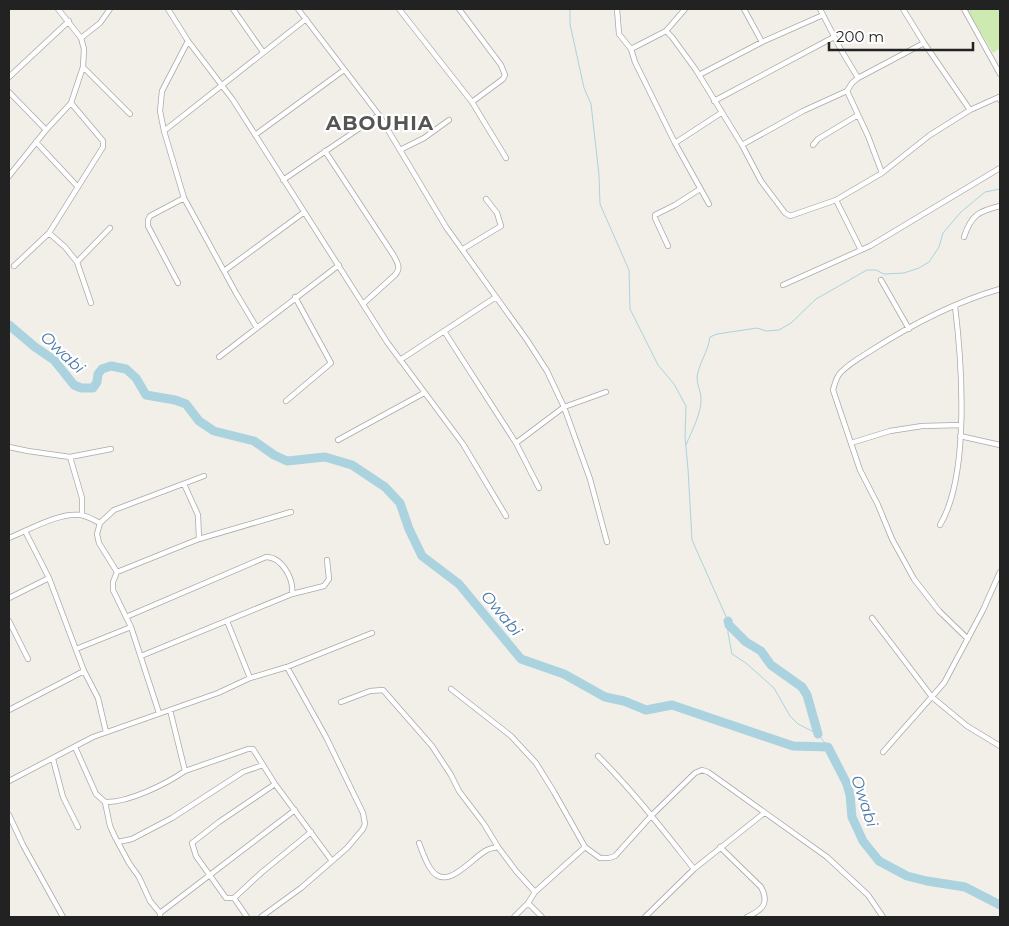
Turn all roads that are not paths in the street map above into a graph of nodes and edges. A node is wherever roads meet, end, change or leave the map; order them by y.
1 (58, 9) edge
2 (110, 9) edge
3 (168, 9) edge
4 (233, 9) edge
5 (298, 9) edge
6 (399, 9) edge
7 (459, 9) edge
8 (617, 9) edge
9 (684, 9) edge
10 (744, 9) edge
11 (820, 9) edge
12 (903, 9) edge
13 (964, 9) edge
14 (823, 15) junction
15 (306, 19) junction
16 (69, 21) junction
17 (666, 32) junction
18 (834, 37) junction
19 (81, 38) junction
20 (188, 41) junction
21 (762, 42) junction
22 (924, 42) junction
23 (631, 49) junction
24 (263, 52) junction
25 (83, 66) junction
26 (344, 70) junction
27 (1000, 74) edge
28 (699, 76) junction
29 (9, 77) edge
30 (858, 78) junction
31 (222, 85) junction
32 (847, 91) junction
33 (9, 92) edge
34 (1000, 98) edge
35 (714, 101) junction
36 (472, 102) junction
37 (71, 103) junction
38 (970, 110) junction
39 (721, 113) junction
40 (130, 114) dead end
41 (858, 115) junction
42 (379, 116) junction
43 (449, 120) dead end
44 (46, 130) junction
45 (164, 131) junction
46 (255, 136) junction
47 (36, 142) junction
48 (675, 142) junction
49 (742, 145) junction
50 (813, 145) dead end
51 (400, 150) junction
52 (325, 151) junction
53 (506, 158) dead end
54 (1000, 168) edge
55 (882, 173) junction
56 (9, 176) edge
57 (283, 180) junction
58 (78, 188) junction
59 (700, 189) junction
60 (184, 198) junction
61 (486, 199) dead end
62 (836, 200) junction
63 (709, 204) dead end
64 (1000, 206) edge
65 (304, 213) junction
66 (110, 228) dead end
67 (49, 233) junction
68 (964, 237) dead end
69 (668, 246) dead end
70 (463, 249) junction
71 (861, 250) junction
72 (77, 262) junction
73 (339, 264) junction
74 (14, 266) dead end
75 (224, 271) junction
76 (881, 280) dead end
77 (178, 283) dead end
78 (783, 284) dead end
79 (1000, 289) edge
80 (496, 297) junction
81 (295, 298) junction
82 (91, 303) dead end
83 (364, 303) junction
84 (955, 306) junction
85 (257, 328) junction
86 (909, 329) junction
87 (444, 331) junction
88 (219, 357) dead end
89 (400, 360) junction
90 (606, 392) dead end
91 (424, 393) junction
92 (286, 401) dead end
93 (564, 407) junction
94 (960, 425) junction
95 (960, 436) junction
96 (338, 440) dead end
97 (516, 443) junction
98 (851, 443) junction
99 (1000, 445) edge
100 (9, 447) edge
101 (111, 449) dead end
102 (70, 457) junction
103 (204, 476) dead end
104 (184, 484) junction
105 (539, 488) dead end
106 (292, 512) dead end
107 (82, 515) junction
108 (506, 516) dead end
109 (100, 523) junction
110 (940, 525) dead end
111 (25, 531) junction
112 (9, 538) edge
113 (200, 539) junction
114 (607, 542) dead end
115 (327, 560) dead end
116 (118, 572) junction
117 (1000, 572) edge
118 (49, 578) junction
119 (292, 594) junction
120 (9, 598) edge
121 (126, 617) junction
122 (872, 618) dead end
123 (9, 621) edge
124 (227, 621) junction
125 (131, 627) junction
126 (372, 633) dead end
127 (968, 639) junction
128 (76, 649) junction
129 (141, 656) junction
130 (28, 659) dead end
131 (287, 667) junction
132 (84, 671) junction
133 (250, 678) junction
134 (451, 689) dead end
135 (932, 697) junction
136 (341, 702) dead end
137 (9, 710) edge
138 (170, 710) junction
139 (159, 713) junction
140 (106, 732) junction
141 (1000, 746) edge
142 (74, 747) junction
143 (883, 752) dead end
144 (598, 756) dead end
145 (53, 759) junction
146 (263, 765) junction
147 (185, 770) junction
148 (9, 781) edge
149 (275, 784) junction
150 (105, 802) junction
151 (295, 810) junction
152 (764, 813) junction
153 (9, 815) edge
154 (652, 815) junction
155 (78, 827) dead end
156 (15, 828) junction
157 (9, 832) edge
158 (311, 832) junction
159 (118, 842) junction
160 (419, 843) dead end
161 (498, 847) junction
162 (585, 847) junction
163 (720, 847) junction
164 (332, 861) junction
165 (694, 869) junction
166 (209, 875) junction
167 (535, 892) junction
168 (234, 898) junction
169 (528, 903) junction
170 (160, 915) edge
171 (63, 917) edge
172 (247, 917) edge
173 (261, 917) edge
174 (514, 917) edge
175 (542, 917) edge
176 (646, 917) edge
177 (747, 917) edge
178 (883, 917) edge

1 - 16 street
2 - 19 street
3 - 20 street
4 - 24 street
5 - 15 street
6 - 36 street
7 - 36 street
8 - 23 street
9 - 17 street
10 - 21 street
11 - 14 street
12 - 22 street
13 - 27 street
14 - 18 street
14 - 21 street
15 - 24 street
15 - 26 street
16 - 19 street
16 - 29 street
17 - 23 street
17 - 28 street
18 - 30 street
18 - 35 street
19 - 25 street
20 - 31 street
20 - 45 street
21 - 28 street
22 - 30 street
22 - 38 street
23 - 48 street
24 - 31 street
25 - 37 street
25 - 40 street
26 - 42 street
26 - 46 street
28 - 35 street
30 - 32 street
31 - 45 street
31 - 46 street
32 - 41 street
32 - 49 street
33 - 44 street
34 - 38 street
35 - 39 street
36 - 53 street
37 - 44 street
37 - 58 street
38 - 55 street
39 - 48 street
39 - 49 street
41 - 50 street
41 - 55 street
42 - 51 street
42 - 52 street
43 - 51 street
44 - 47 street
45 - 60 street
46 - 57 street
47 - 56 street
47 - 58 street
48 - 59 street
49 - 62 street
51 - 70 street
52 - 57 street
52 - 83 street
54 - 71 street
55 - 62 street
57 - 65 street
58 - 67 street
59 - 63 street
59 - 69 street
60 - 75 street
60 - 77 street
61 - 70 street
62 - 71 street
64 - 68 street
65 - 73 street
65 - 75 street
66 - 72 street
67 - 72 street
67 - 74 street
70 - 80 street
71 - 78 street
72 - 82 street
73 - 81 street
73 - 83 street
75 - 85 street
76 - 86 street
79 - 84 street
80 - 87 street
80 - 93 street
81 - 85 street
81 - 92 street
83 - 89 street
84 - 86 street
84 - 94 street
85 - 88 street
86 - 98 street
87 - 89 street
87 - 97 street
89 - 91 street
90 - 93 street
91 - 96 street
91 - 108 street
93 - 97 street
93 - 114 street
94 - 95 street
94 - 98 street
95 - 99 street
95 - 110 street
97 - 105 street
98 - 127 street
100 - 102 street
101 - 102 street
102 - 107 street
103 - 104 street
104 - 109 street
104 - 113 street
106 - 113 street
107 - 109 street
107 - 111 street
109 - 116 street
111 - 112 street
111 - 118 street
113 - 116 street
115 - 119 street
116 - 121 street
117 - 127 street
118 - 120 street
118 - 128 street
119 - 121 street
119 - 124 street
121 - 125 street
122 - 135 street
123 - 130 street
124 - 129 street
124 - 133 street
125 - 128 street
125 - 129 street
126 - 131 street
127 - 135 street
128 - 132 street
129 - 139 street
131 - 133 street
131 - 164 street
132 - 137 street
132 - 140 street
133 - 138 street
134 - 162 street
135 - 141 street
135 - 143 street
136 - 161 street
138 - 139 street
138 - 147 street
139 - 140 street
140 - 142 street
142 - 145 street
142 - 150 street
144 - 154 street
145 - 148 street
145 - 155 street
146 - 147 street
146 - 149 street
146 - 159 street
147 - 150 street
149 - 151 street
149 - 166 street
150 - 159 street
151 - 158 street
151 - 166 street
152 - 154 street
152 - 163 street
152 - 178 street
153 - 156 street
154 - 162 street
154 - 165 street
156 - 157 street
156 - 171 street
158 - 164 street
158 - 168 street
159 - 170 street
160 - 161 street
161 - 167 street
162 - 167 street
163 - 165 street
163 - 177 street
164 - 173 street
165 - 176 street
166 - 168 street
166 - 170 street
167 - 169 street
168 - 172 street
169 - 174 street
169 - 175 street

